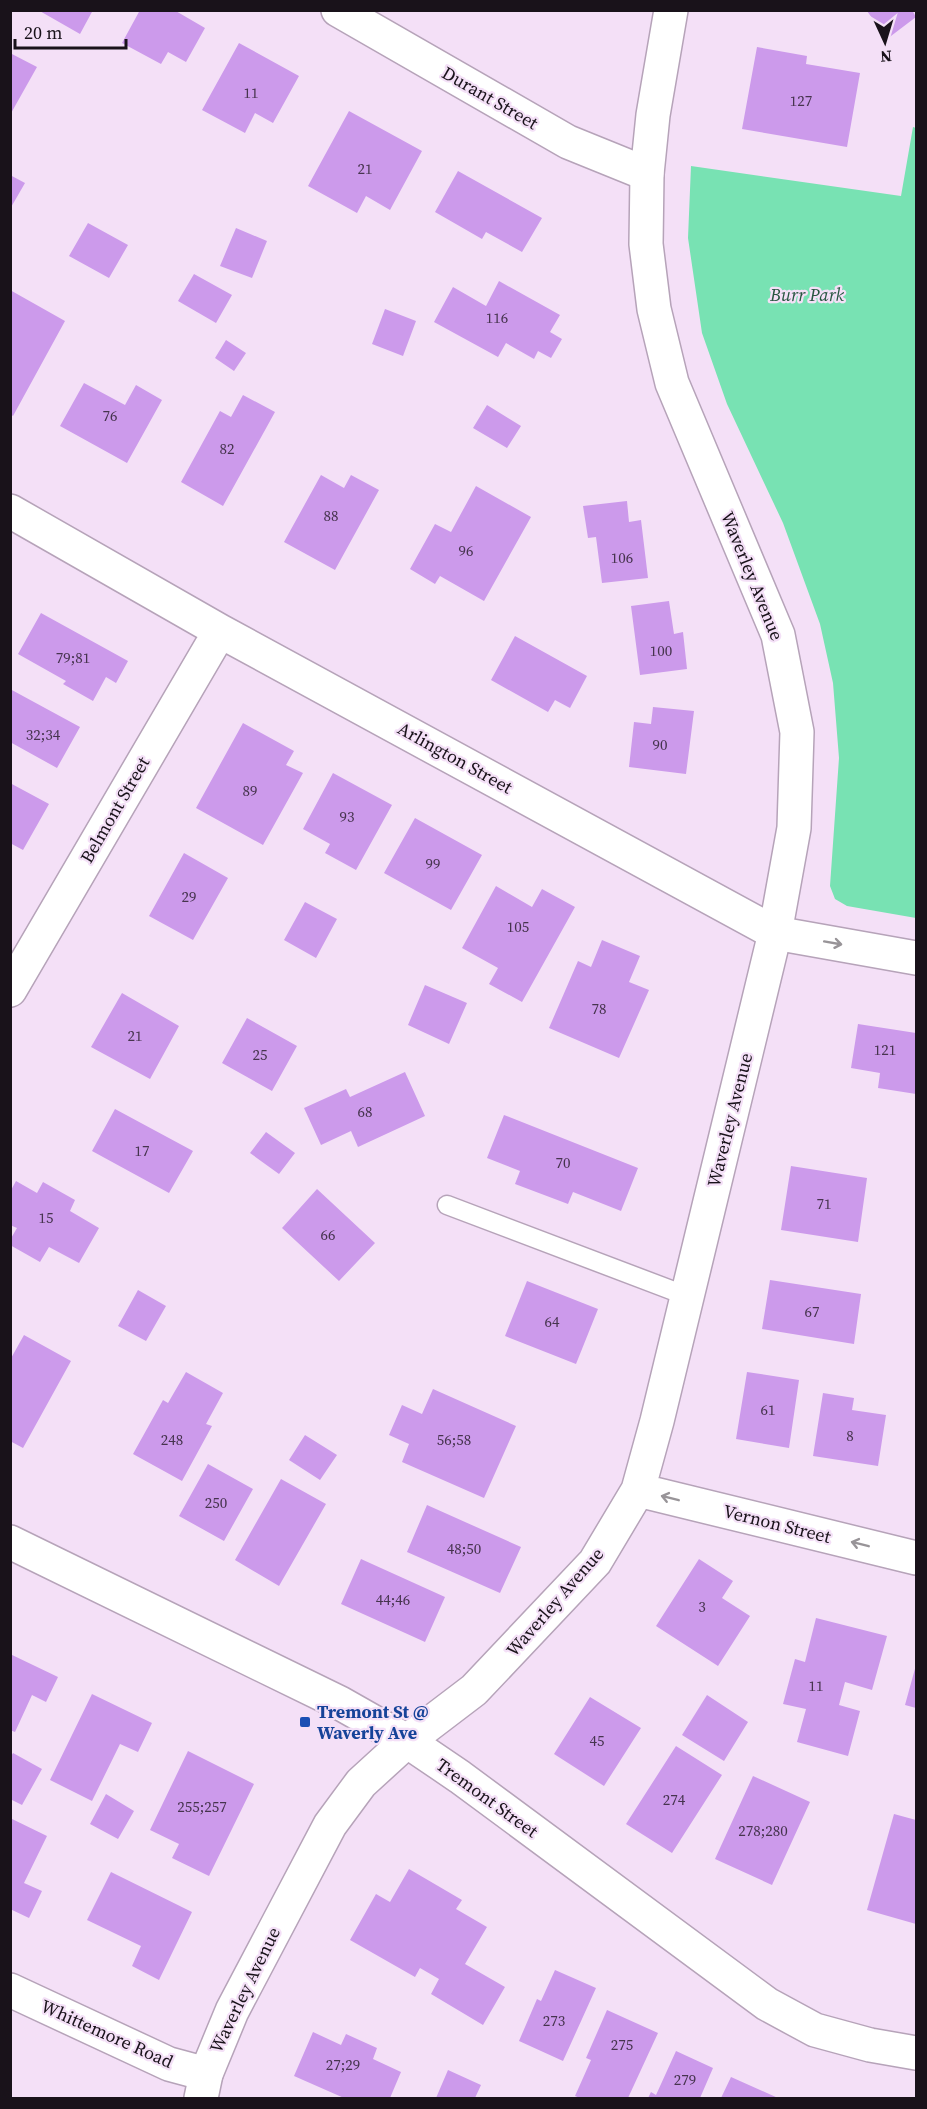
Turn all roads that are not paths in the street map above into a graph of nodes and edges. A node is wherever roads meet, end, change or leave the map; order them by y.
1 (338, 10) edge
2 (671, 10) edge
3 (647, 174) junction
4 (10, 511) edge
5 (220, 631) junction
6 (775, 933) junction
7 (916, 958) edge
8 (10, 990) edge
9 (447, 1205) dead end
10 (687, 1296) junction
11 (638, 1490) junction
12 (10, 1542) edge
13 (916, 1558) edge
14 (407, 1741) junction
15 (10, 1990) edge
16 (916, 2053) edge
17 (203, 2086) edge

1 - 3 street, Durant Street
2 - 3 street, Waverley Avenue
3 - 6 street, Waverley Avenue
4 - 5 street, Arlington Street
5 - 6 street, Arlington Street
5 - 8 street, Belmont Street
6 -> 7 street, Arlington Street
6 - 10 street, Waverley Avenue
9 - 10 lane
10 - 11 street, Waverley Avenue
13 -> 11 street, Vernon Street
11 - 14 street, Waverley Avenue
12 - 14 street, Tremont Street
14 - 16 street, Tremont Street
14 - 17 street, Waverley Avenue
15 - 17 street, Whittemore Road

